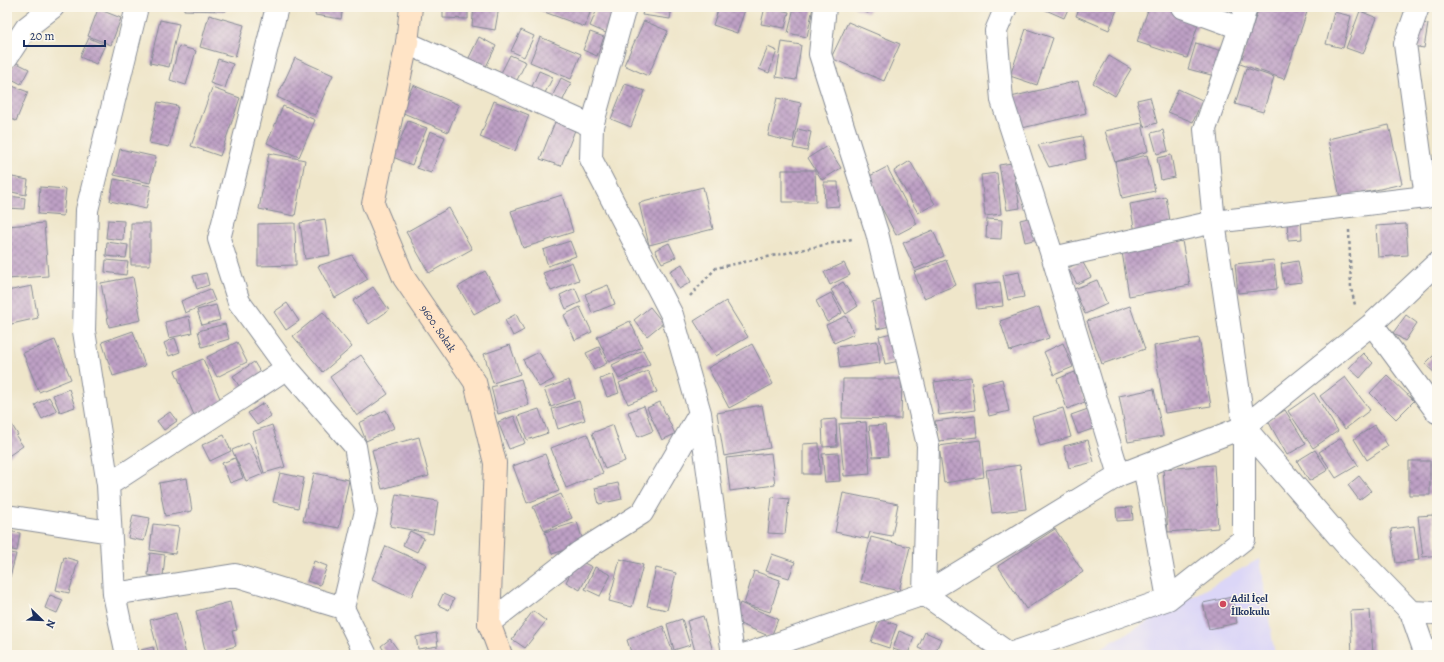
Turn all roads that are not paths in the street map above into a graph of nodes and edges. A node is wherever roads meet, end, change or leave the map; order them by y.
1 (54, 7) edge
2 (137, 7) edge
3 (277, 7) edge
4 (411, 7) edge
5 (625, 7) edge
6 (825, 7) edge
7 (1006, 7) edge
8 (1182, 7) edge
9 (1246, 7) edge
10 (1418, 7) edge
11 (1240, 28) junction
12 (407, 43) junction
13 (7, 58) edge
14 (592, 126) junction
15 (1431, 194) edge
16 (1214, 222) junction
17 (1053, 258) junction
18 (1437, 263) edge
19 (1372, 324) junction
20 (287, 368) junction
21 (1437, 412) edge
22 (700, 413) junction
23 (1244, 427) junction
24 (1144, 466) junction
25 (1119, 475) junction
26 (108, 485) junction
27 (7, 516) edge
28 (110, 532) junction
29 (114, 594) junction
30 (924, 594) junction
31 (1168, 599) junction
32 (343, 608) junction
33 (1411, 612) junction
34 (1437, 613) edge
35 (489, 622) junction
36 (127, 655) edge
37 (366, 655) edge
38 (501, 655) edge
39 (733, 655) edge
40 (744, 655) edge
41 (1011, 655) edge
42 (1426, 655) edge

1 - 13 street
2 - 26 street
3 - 20 street
4 - 12 street, 9600. Sokak
5 - 14 street
6 - 30 street
7 - 17 street
8 - 11 street
9 - 11 street
10 - 15 street
11 - 16 street
12 - 14 street
12 - 35 street, 9600. Sokak
14 - 22 street
15 - 16 street
16 - 17 street
16 - 23 street
17 - 25 street
18 - 19 street
19 - 21 street
19 - 23 street
20 - 26 street
20 - 32 street
22 - 35 street
22 - 39 street
23 - 24 street
23 - 31 street
23 - 33 street
24 - 25 street
24 - 31 street
25 - 30 street
26 - 28 street
27 - 28 street
28 - 29 street
29 - 32 street
29 - 36 street
30 - 40 street
30 - 41 street
31 - 41 street
32 - 37 street
33 - 34 street
33 - 42 street
35 - 38 street, 9600. Sokak

